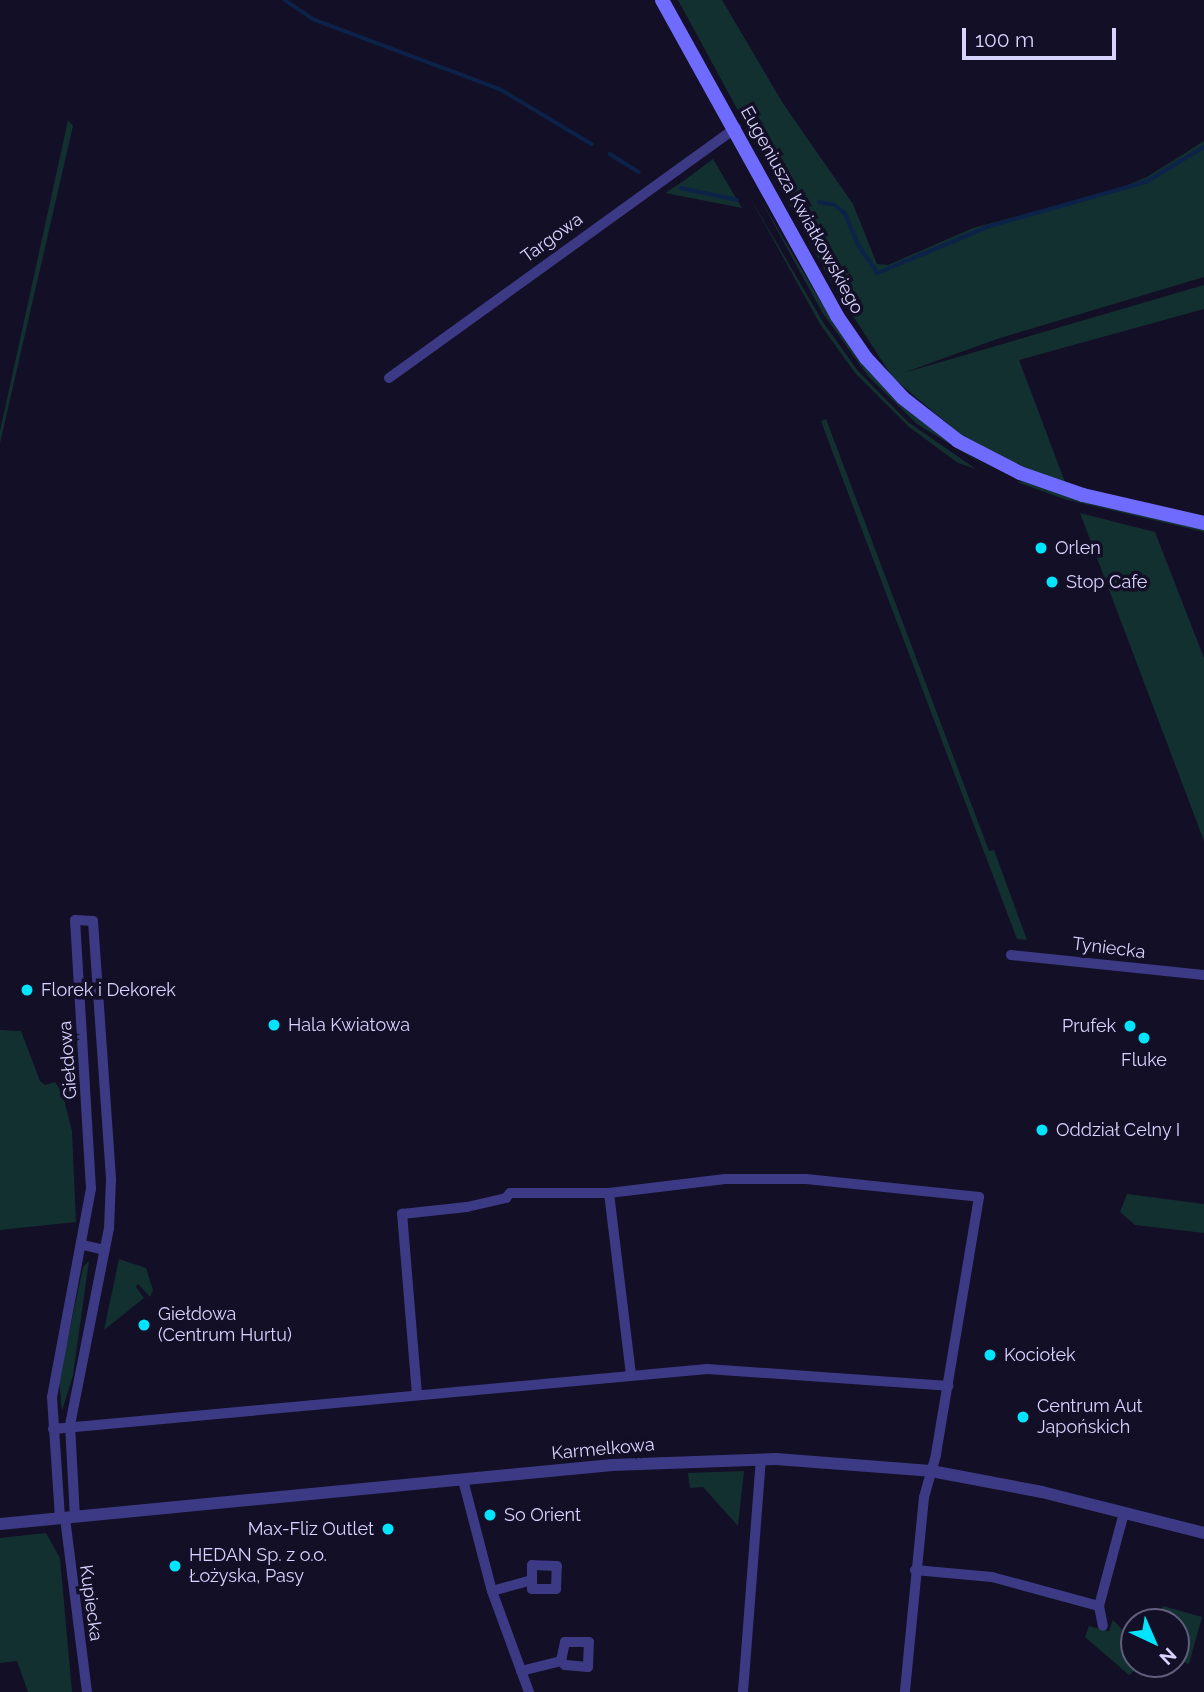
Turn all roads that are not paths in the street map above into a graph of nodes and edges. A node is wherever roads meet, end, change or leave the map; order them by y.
1 (662, 0) edge
2 (736, 128) junction
3 (389, 378) dead end
4 (1204, 523) edge
5 (1011, 955) dead end
6 (1204, 975) edge
7 (101, 1038) junction
8 (82, 1040) junction
9 (104, 1080) junction
10 (86, 1081) junction
11 (609, 1193) junction
12 (83, 1244) junction
13 (104, 1250) junction
14 (631, 1375) junction
15 (948, 1387) junction
16 (417, 1395) junction
17 (70, 1426) junction
18 (53, 1429) junction
19 (761, 1460) junction
20 (931, 1471) junction
21 (463, 1480) junction
22 (1124, 1513) junction
23 (67, 1518) junction
24 (0, 1524) edge
25 (1204, 1533) edge
26 (915, 1570) junction
27 (532, 1580) dead end
28 (492, 1591) junction
29 (1099, 1606) junction
30 (1103, 1626) dead end
31 (561, 1661) dead end
32 (521, 1671) junction
33 (87, 1692) edge
34 (529, 1692) edge
35 (743, 1692) edge
36 (905, 1692) edge

1 - 2 main road, Eugeniusza Kwiatkowskiego
2 - 3 street, Targowa
2 - 4 main road, Eugeniusza Kwiatkowskiego
5 - 6 street, Tyniecka
7 - 8 street
7 - 8 street, Giełdowa
7 - 9 street, Giełdowa
8 - 10 street, Giełdowa
9 - 10 street
9 - 13 street, Giełdowa
10 - 12 street, Giełdowa
11 - 14 street
11 - 15 street
11 - 16 street
12 - 13 street
12 - 18 street, Giełdowa
13 - 17 street, Giełdowa
14 - 15 street
14 - 16 street
15 - 20 street
16 - 17 street
17 - 18 street
17 - 23 street, Giełdowa
18 - 23 street, Giełdowa
19 - 20 street, Karmelkowa
19 - 21 street, Karmelkowa
19 - 35 street
20 - 22 street, Karmelkowa
20 - 26 street
21 - 23 street, Karmelkowa
21 - 28 street
22 - 25 street, Karmelkowa
22 - 29 street
23 - 24 street, Karmelkowa
23 - 33 street, Kupiecka
26 - 29 street
26 - 36 street
27 - 28 street
28 - 32 street
29 - 30 street
31 - 32 street
32 - 34 street

